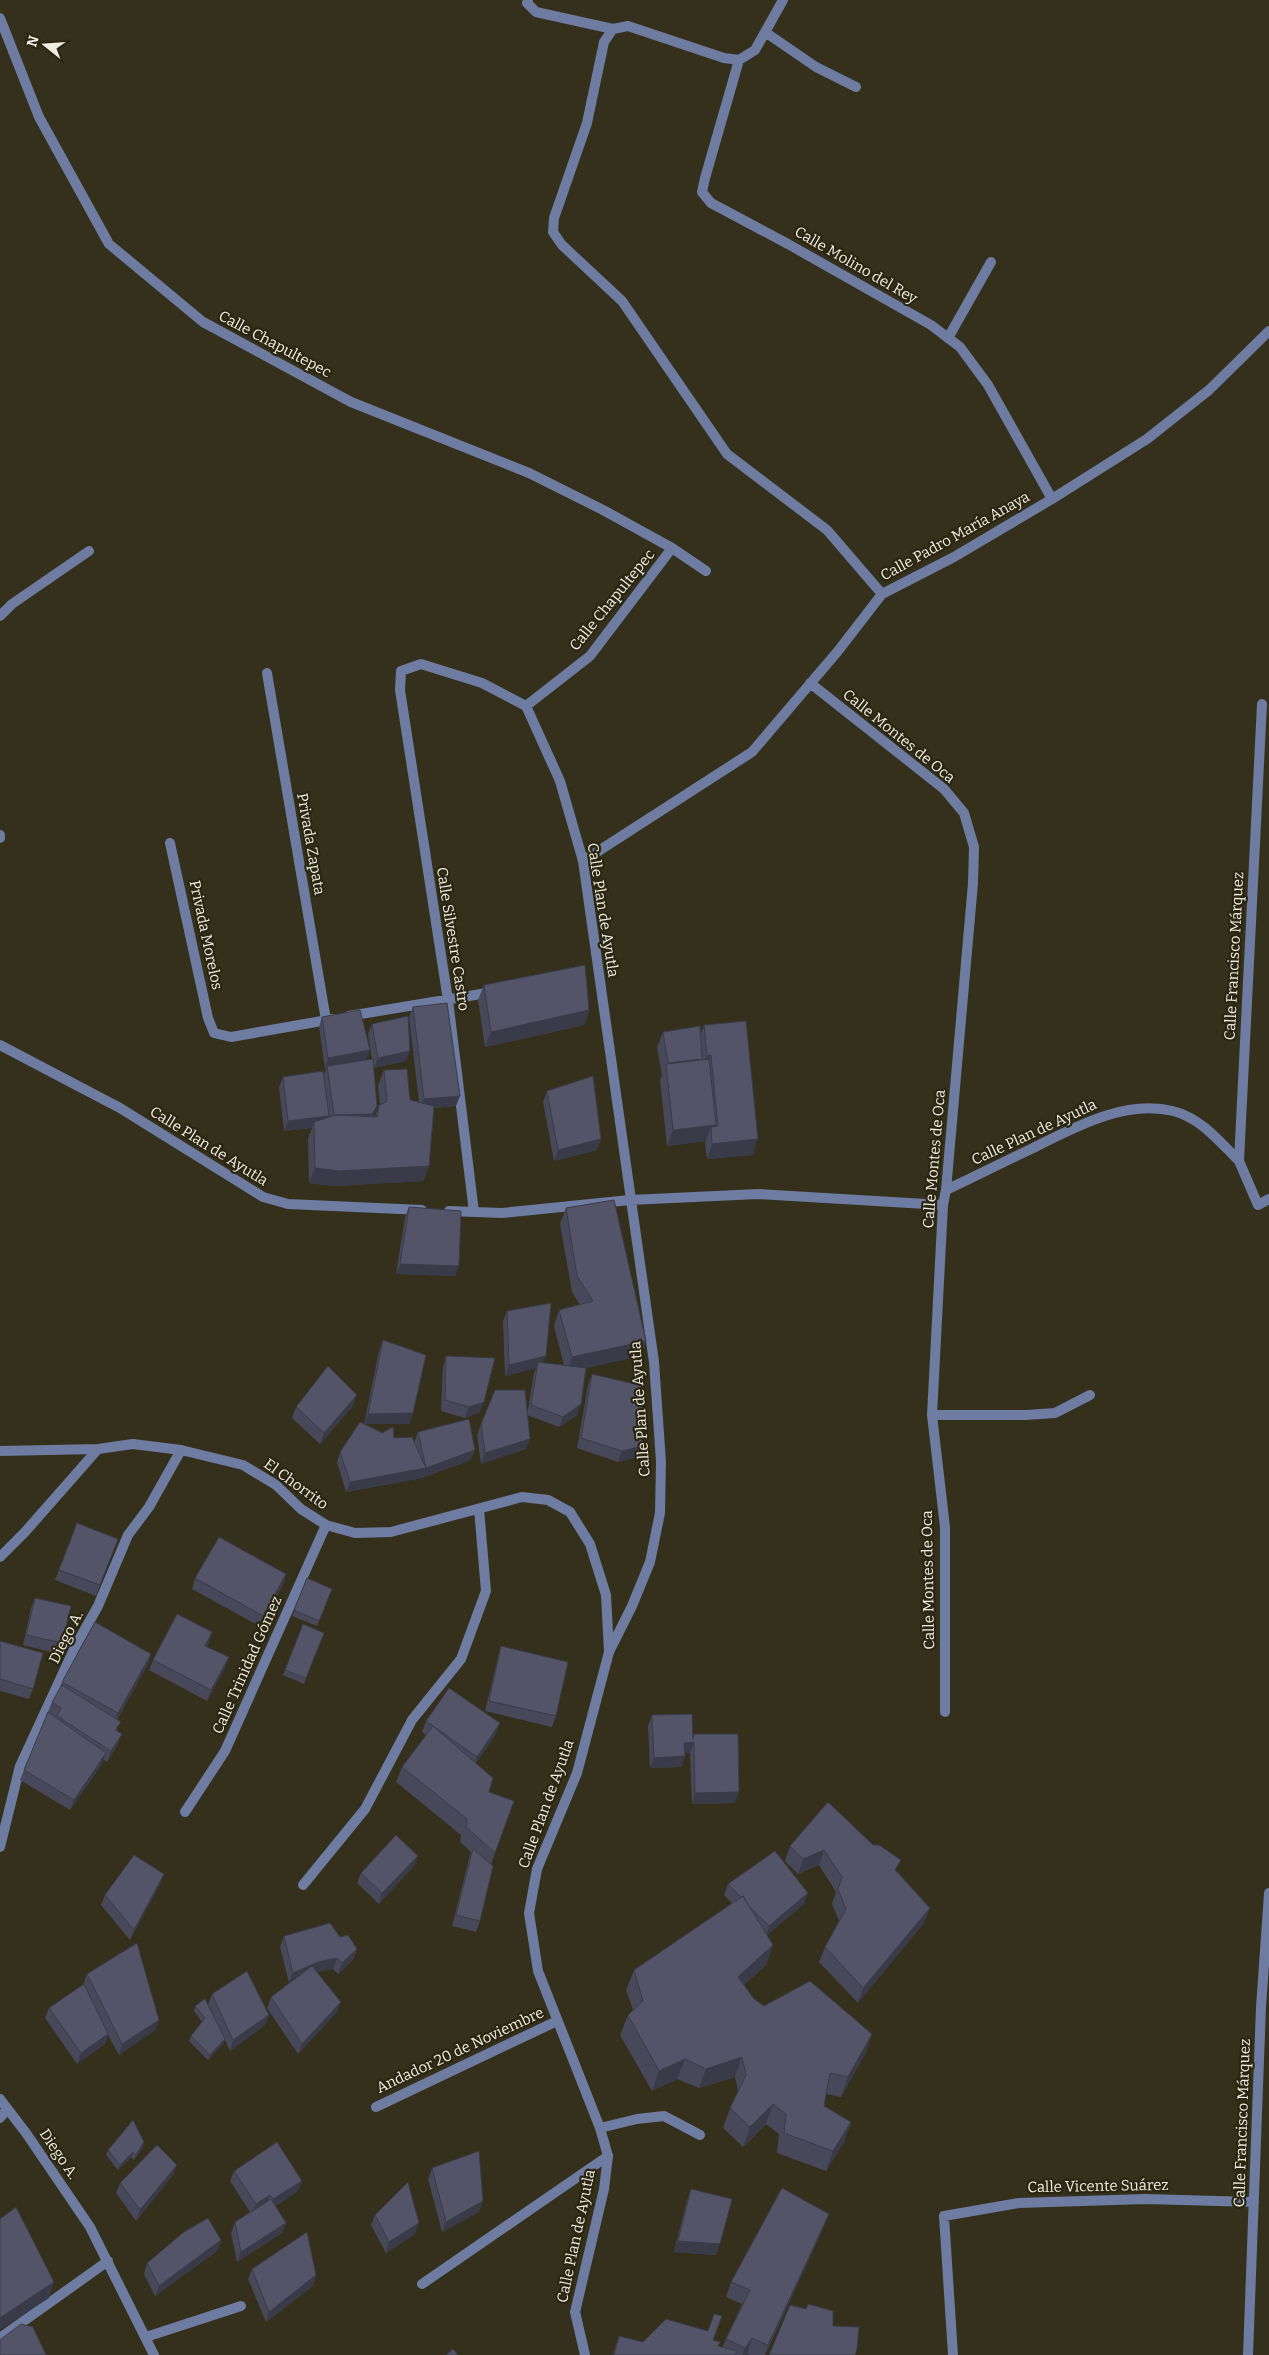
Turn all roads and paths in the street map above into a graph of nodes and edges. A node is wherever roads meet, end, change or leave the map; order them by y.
1 (784, 0) edge
2 (528, 2) edge
3 (0, 18) edge
4 (613, 29) junction
5 (765, 32) junction
6 (739, 60) junction
7 (856, 87) dead end
8 (991, 262) dead end
9 (1269, 331) edge
10 (948, 338) junction
11 (1052, 499) junction
12 (672, 548) junction
13 (89, 551) dead end
14 (706, 571) dead end
15 (882, 594) junction
16 (0, 616) edge
17 (266, 673) dead end
18 (810, 683) junction
19 (1262, 704) dead end
20 (526, 706) junction
21 (170, 843) dead end
22 (583, 861) junction
23 (504, 990) edge
24 (448, 1000) junction
25 (326, 1020) junction
26 (0, 1045) edge
27 (1239, 1161) junction
28 (946, 1190) junction
29 (1269, 1199) edge
30 (630, 1200) junction
31 (943, 1205) junction
32 (474, 1212) junction
33 (1090, 1395) dead end
34 (932, 1415) junction
35 (98, 1449) junction
36 (181, 1450) junction
37 (0, 1451) edge
38 (479, 1509) junction
39 (326, 1525) junction
40 (0, 1557) edge
41 (609, 1652) junction
42 (945, 1712) dead end
43 (186, 1812) dead end
44 (0, 1847) edge
45 (303, 1885) dead end
46 (1269, 1893) edge
47 (557, 2021) junction
48 (0, 2099) edge
49 (376, 2106) dead end
50 (6, 2109) junction
51 (0, 2118) edge
52 (600, 2128) junction
53 (700, 2135) dead end
54 (608, 2156) junction
55 (1254, 2202) junction
56 (108, 2261) junction
57 (422, 2284) dead end
58 (241, 2306) dead end
59 (146, 2337) junction
60 (0, 2338) edge
61 (154, 2355) edge
62 (585, 2355) edge
63 (953, 2355) edge
64 (1248, 2355) edge

1 - 5 street
2 - 4 street
3 - 12 street, Calle Chapultepec
4 - 6 street
4 - 15 street
5 - 6 street
5 - 7 street
6 - 10 street, Calle Molino del Rey
8 - 10 street
9 - 11 street, Calle Padro María Anaya
10 - 11 street, Calle Molino del Rey
11 - 15 street, Calle Padro María Anaya
12 - 14 street, Calle Chapultepec
12 - 20 street, Calle Chapultepec
13 - 16 street
15 - 18 street, Calle Padro María Anaya
17 - 25 street, Privada Zapata
18 - 22 street, Calle Padro María Anaya
18 - 28 street, Calle Montes de Oca
19 - 27 street, Calle Francisco Márquez
20 - 22 street, Calle Plan de Ayutla
20 - 24 street, Calle Silvestre Castro
21 - 25 street, Privada Morelos
22 - 30 street, Calle Plan de Ayutla
23 - 24 street
24 - 25 street
24 - 32 street, Calle Silvestre Castro
26 - 32 street, Calle Plan de Ayutla
27 - 28 street, Calle Plan de Ayutla
27 - 29 street, Calle Francisco Márquez
28 - 31 street, Calle Montes de Oca
30 - 31 street, Calle Plan de Ayutla
30 - 32 street, Calle Plan de Ayutla
30 - 41 street, Calle Plan de Ayutla
31 - 34 street, Calle Montes de Oca
33 - 34 street
34 - 42 street, Calle Montes de Oca
35 - 36 street, El Chorrito
35 - 37 street, El Chorrito
35 - 40 street
36 - 39 street, El Chorrito
36 - 44 street, Diego A.
38 - 39 street, El Chorrito
38 - 41 street, El Chorrito
38 - 45 street
39 - 43 street, Calle Trinidad Gómez
41 - 47 street, Calle Plan de Ayutla
46 - 55 street, Calle Francisco Márquez
47 - 49 street, Andador 20 de Noviembre
47 - 52 street, Calle Plan de Ayutla
48 - 50 street, Diego A.
50 - 51 street
50 - 56 street, Diego A.
52 - 53 street
52 - 54 street, Calle Plan de Ayutla
54 - 57 street
54 - 62 street, Calle Plan de Ayutla
55 - 63 street, Calle Vicente Suárez
55 - 64 street, Calle Francisco Márquez
56 - 59 street, Diego A.
56 - 60 street
58 - 59 street
59 - 61 street, Diego A.

